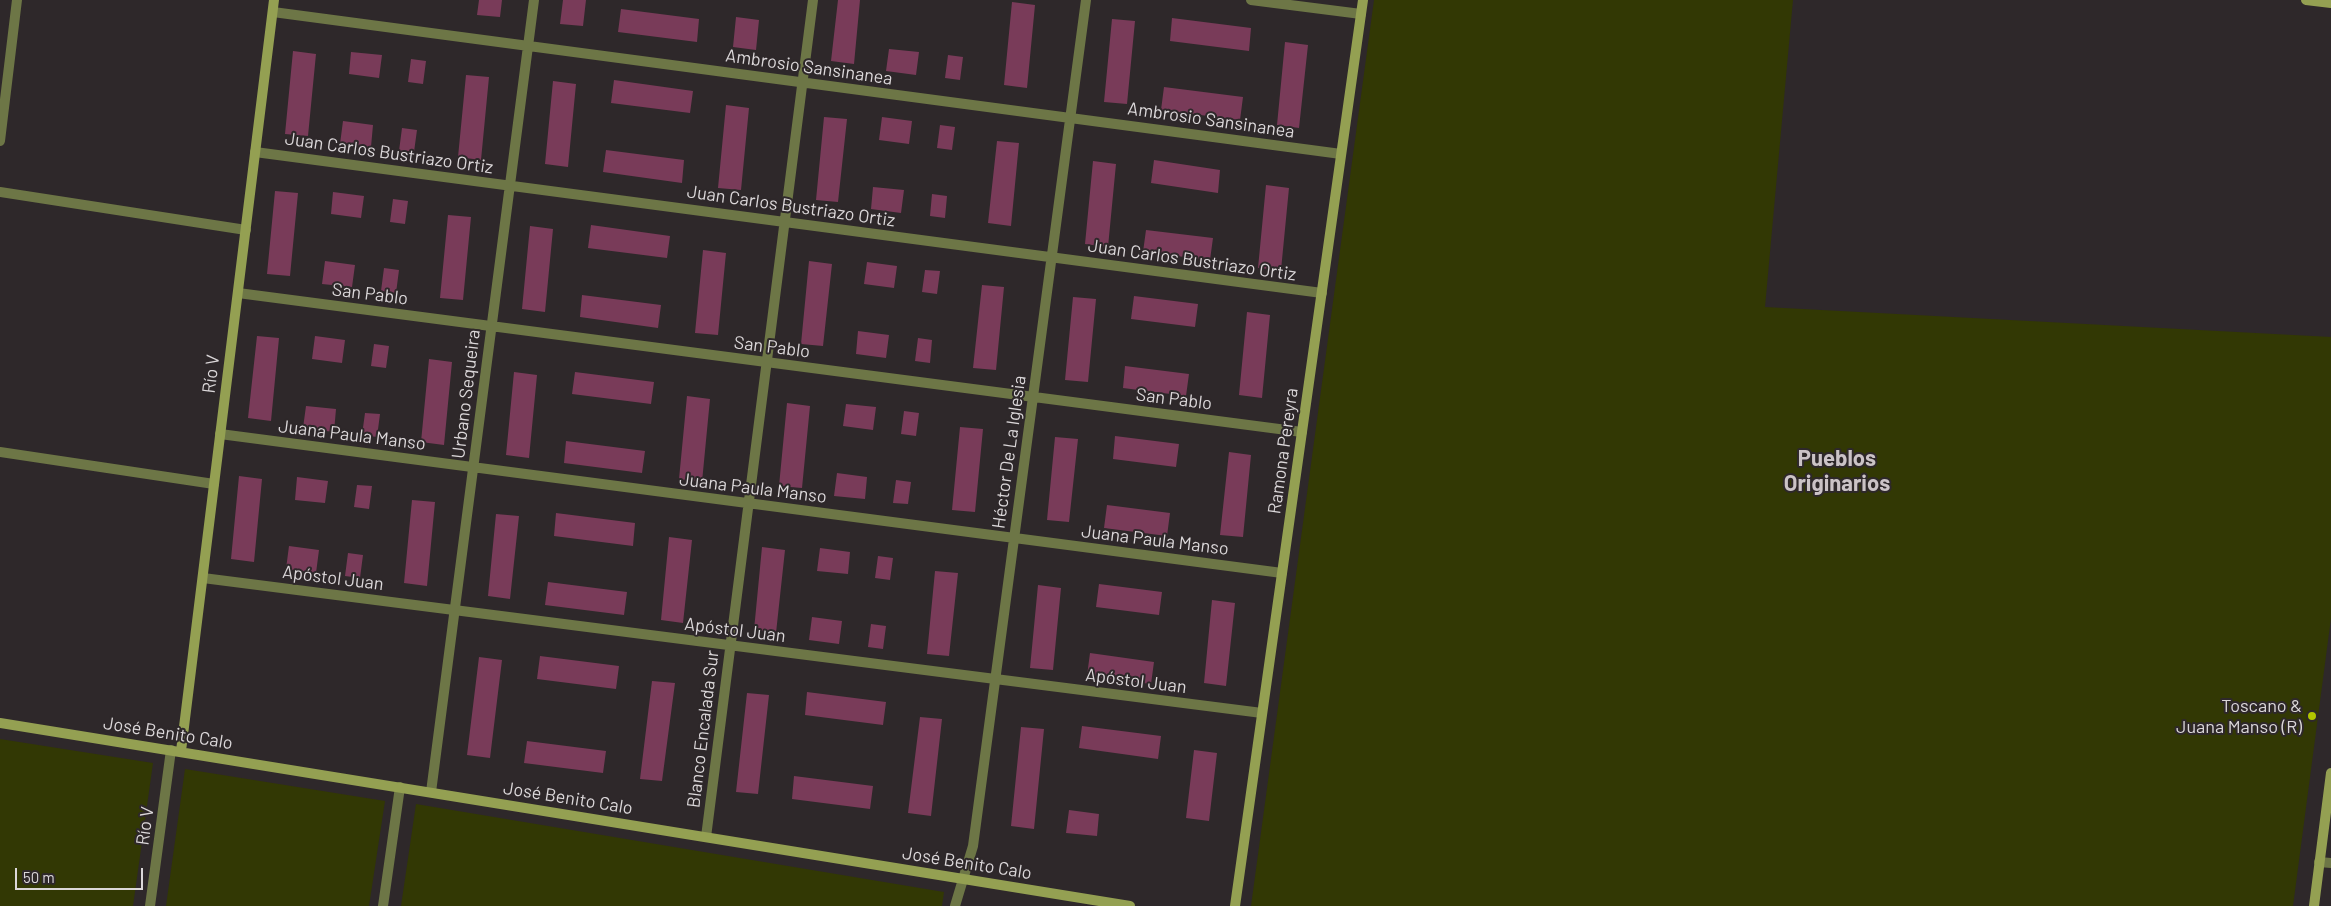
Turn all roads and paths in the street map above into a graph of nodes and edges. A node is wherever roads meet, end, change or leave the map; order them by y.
1 (17, 0) edge
2 (274, 0) edge
3 (534, 0) edge
4 (813, 0) edge
5 (1086, 0) edge
6 (1251, 0) edge
7 (1363, 0) edge
8 (2306, 0) edge
9 (2331, 3) edge
10 (273, 12) junction
11 (1361, 14) junction
12 (528, 46) junction
13 (802, 82) junction
14 (1070, 118) junction
15 (0, 141) edge
16 (256, 152) junction
17 (1341, 154) junction
18 (510, 186) junction
19 (0, 192) edge
20 (784, 222) junction
21 (246, 230) junction
22 (1052, 258) junction
23 (238, 293) junction
24 (1322, 294) junction
25 (491, 326) junction
26 (766, 362) junction
27 (1033, 397) junction
28 (1302, 432) junction
29 (220, 434) junction
30 (0, 452) edge
31 (473, 467) junction
32 (214, 484) junction
33 (748, 503) junction
34 (1014, 538) junction
35 (1282, 573) junction
36 (203, 578) junction
37 (454, 610) junction
38 (730, 645) junction
39 (995, 679) junction
40 (1262, 713) junction
41 (0, 723) edge
42 (176, 750) junction
43 (2331, 773) edge
44 (400, 787) junction
45 (431, 792) junction
46 (706, 837) junction
47 (2319, 862) junction
48 (2331, 863) edge
49 (964, 879) junction
50 (150, 906) edge
51 (383, 906) edge
52 (955, 906) edge
53 (1130, 906) edge
54 (1236, 906) edge
55 (2314, 906) edge

1 - 15 street
2 - 10 street, Río V
3 - 12 street, Urbano Sequeira
4 - 13 street, Blanco Encalada Sur
5 - 14 street, Héctor De La Iglesia
6 - 11 street
7 - 11 street, Ramona Pereyra
8 - 9 street
10 - 12 street, Ambrosio Sansinanea
10 - 16 street, Río V
11 - 17 street, Ramona Pereyra
12 - 13 street, Ambrosio Sansinanea
12 - 18 street, Urbano Sequeira
13 - 14 street, Ambrosio Sansinanea
13 - 20 street, Blanco Encalada Sur
14 - 17 street, Ambrosio Sansinanea
14 - 22 street, Héctor De La Iglesia
16 - 18 street, Juan Carlos Bustriazo Ortiz
16 - 21 street, Río V
17 - 24 street, Ramona Pereyra
18 - 20 street, Juan Carlos Bustriazo Ortiz
18 - 25 street, Urbano Sequeira
19 - 21 street
20 - 22 street, Juan Carlos Bustriazo Ortiz
20 - 26 street, Blanco Encalada Sur
21 - 23 street, Río V
22 - 24 street, Juan Carlos Bustriazo Ortiz
22 - 27 street, Héctor De La Iglesia
23 - 25 street, San Pablo
23 - 29 street, Río V
24 - 28 street, Ramona Pereyra
25 - 26 street, San Pablo
25 - 31 street, Urbano Sequeira
26 - 27 street, San Pablo
26 - 33 street, Blanco Encalada Sur
27 - 28 street, San Pablo
27 - 34 street, Héctor De La Iglesia
28 - 35 street, Ramona Pereyra
29 - 31 street, Juana Paula Manso
29 - 32 street, Río V
30 - 32 street
31 - 33 street, Juana Paula Manso
31 - 37 street, Urbano Sequeira
32 - 36 street, Río V
33 - 34 street, Juana Paula Manso
33 - 38 street, Blanco Encalada Sur
34 - 35 street, Juana Paula Manso
34 - 39 street, Héctor De La Iglesia
35 - 40 street, Ramona Pereyra
36 - 37 street, Apóstol Juan
36 - 42 street, Río V
37 - 38 street, Apóstol Juan
37 - 45 street, Urbano Sequeira
38 - 39 street, Apóstol Juan
38 - 46 street, Blanco Encalada Sur
39 - 40 street, Apóstol Juan
39 - 49 street, Héctor De La Iglesia
40 - 54 street, Ramona Pereyra
41 - 42 street, José Benito Calo
42 - 44 street, José Benito Calo
42 - 50 street, Río V
43 - 47 street
44 - 45 street, José Benito Calo
44 - 51 street
45 - 46 street, José Benito Calo
46 - 49 street, José Benito Calo
47 - 48 street
47 - 55 street
49 - 52 street, Héctor De La Iglesia
49 - 53 street, José Benito Calo

